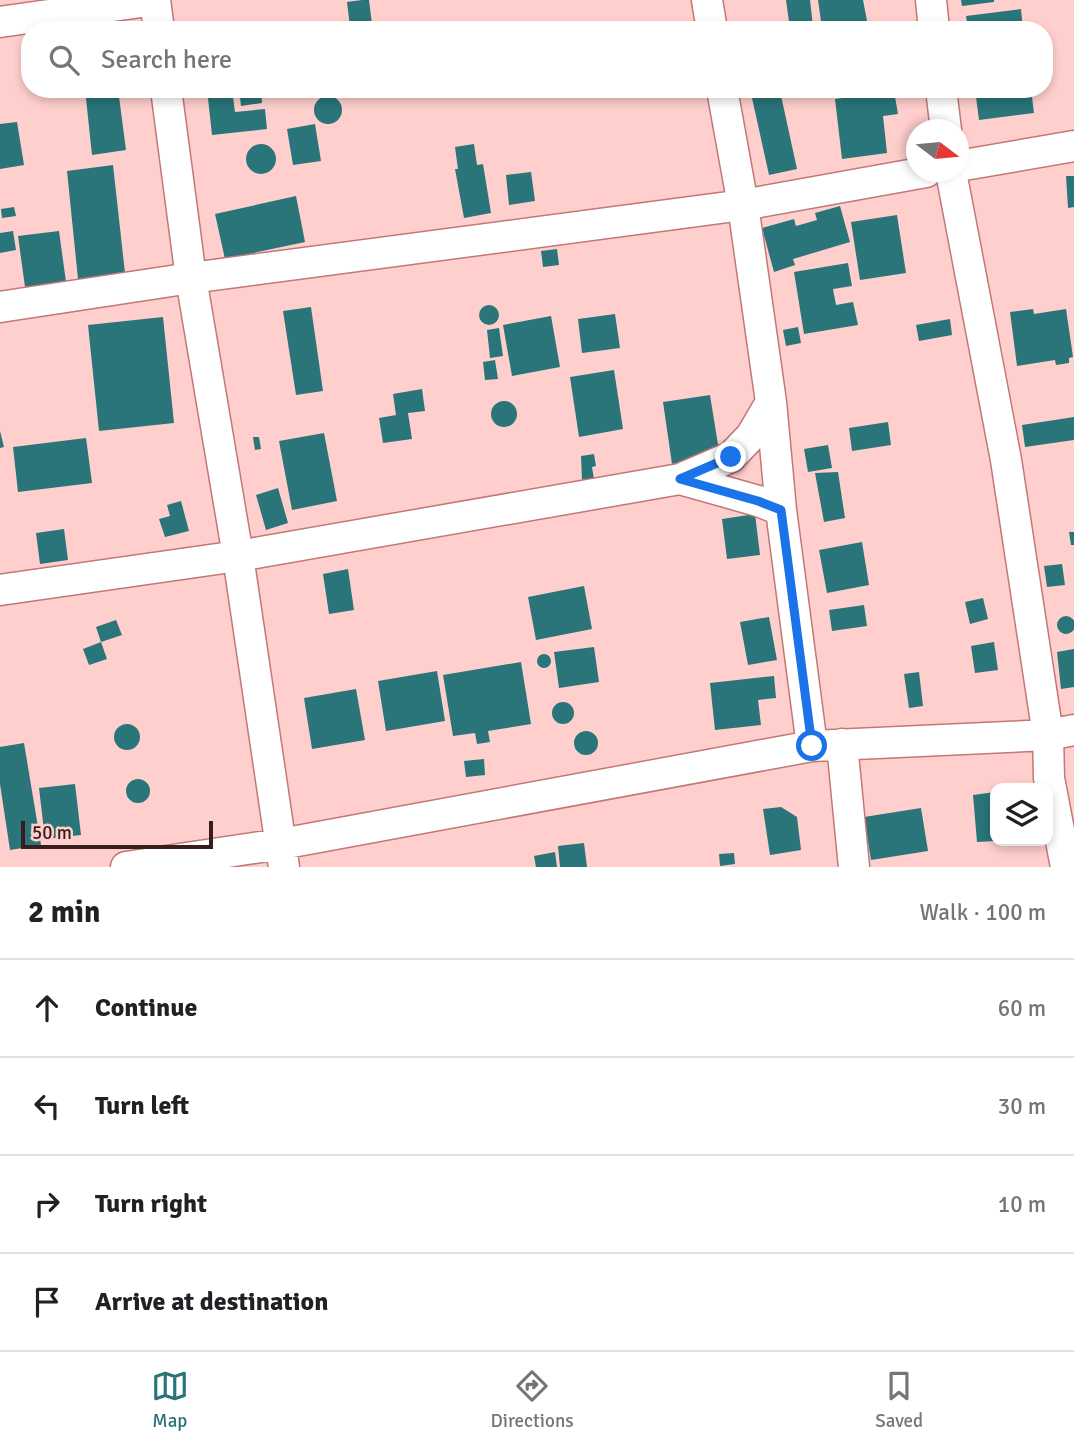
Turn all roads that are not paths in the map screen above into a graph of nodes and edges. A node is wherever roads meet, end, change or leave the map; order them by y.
1 (155, 0) edge
2 (706, 0) edge
3 (931, 0) edge
4 (158, 21) edge
5 (710, 21) edge
6 (933, 21) edge
7 (0, 22) edge
8 (167, 98) edge
9 (725, 98) edge
10 (942, 98) edge
11 (945, 119) edge
12 (1074, 146) edge
13 (969, 164) edge
14 (906, 176) edge
15 (953, 182) edge
16 (743, 205) junction
17 (191, 278) junction
18 (0, 307) edge
19 (771, 402) junction
20 (680, 479) junction
21 (781, 510) junction
22 (239, 556) junction
23 (0, 590) edge
24 (1061, 732) edge
25 (842, 744) junction
26 (812, 746) junction
27 (282, 855) edge
28 (1068, 857) edge
29 (126, 867) edge
30 (854, 867) edge

1 - 4 street
1 - 7 street
2 - 5 street
3 - 6 street
8 - 17 street
9 - 16 street
10 - 11 street
12 - 13 street
14 - 16 street
15 - 24 street
16 - 17 street
16 - 19 street
17 - 18 street
17 - 22 street
19 - 20 street
19 - 21 street
20 - 21 street
20 - 22 street
21 - 26 street
22 - 23 street
22 - 27 street
24 - 25 street
24 - 28 street
25 - 26 street
25 - 30 street
26 - 27 street
27 - 29 street

